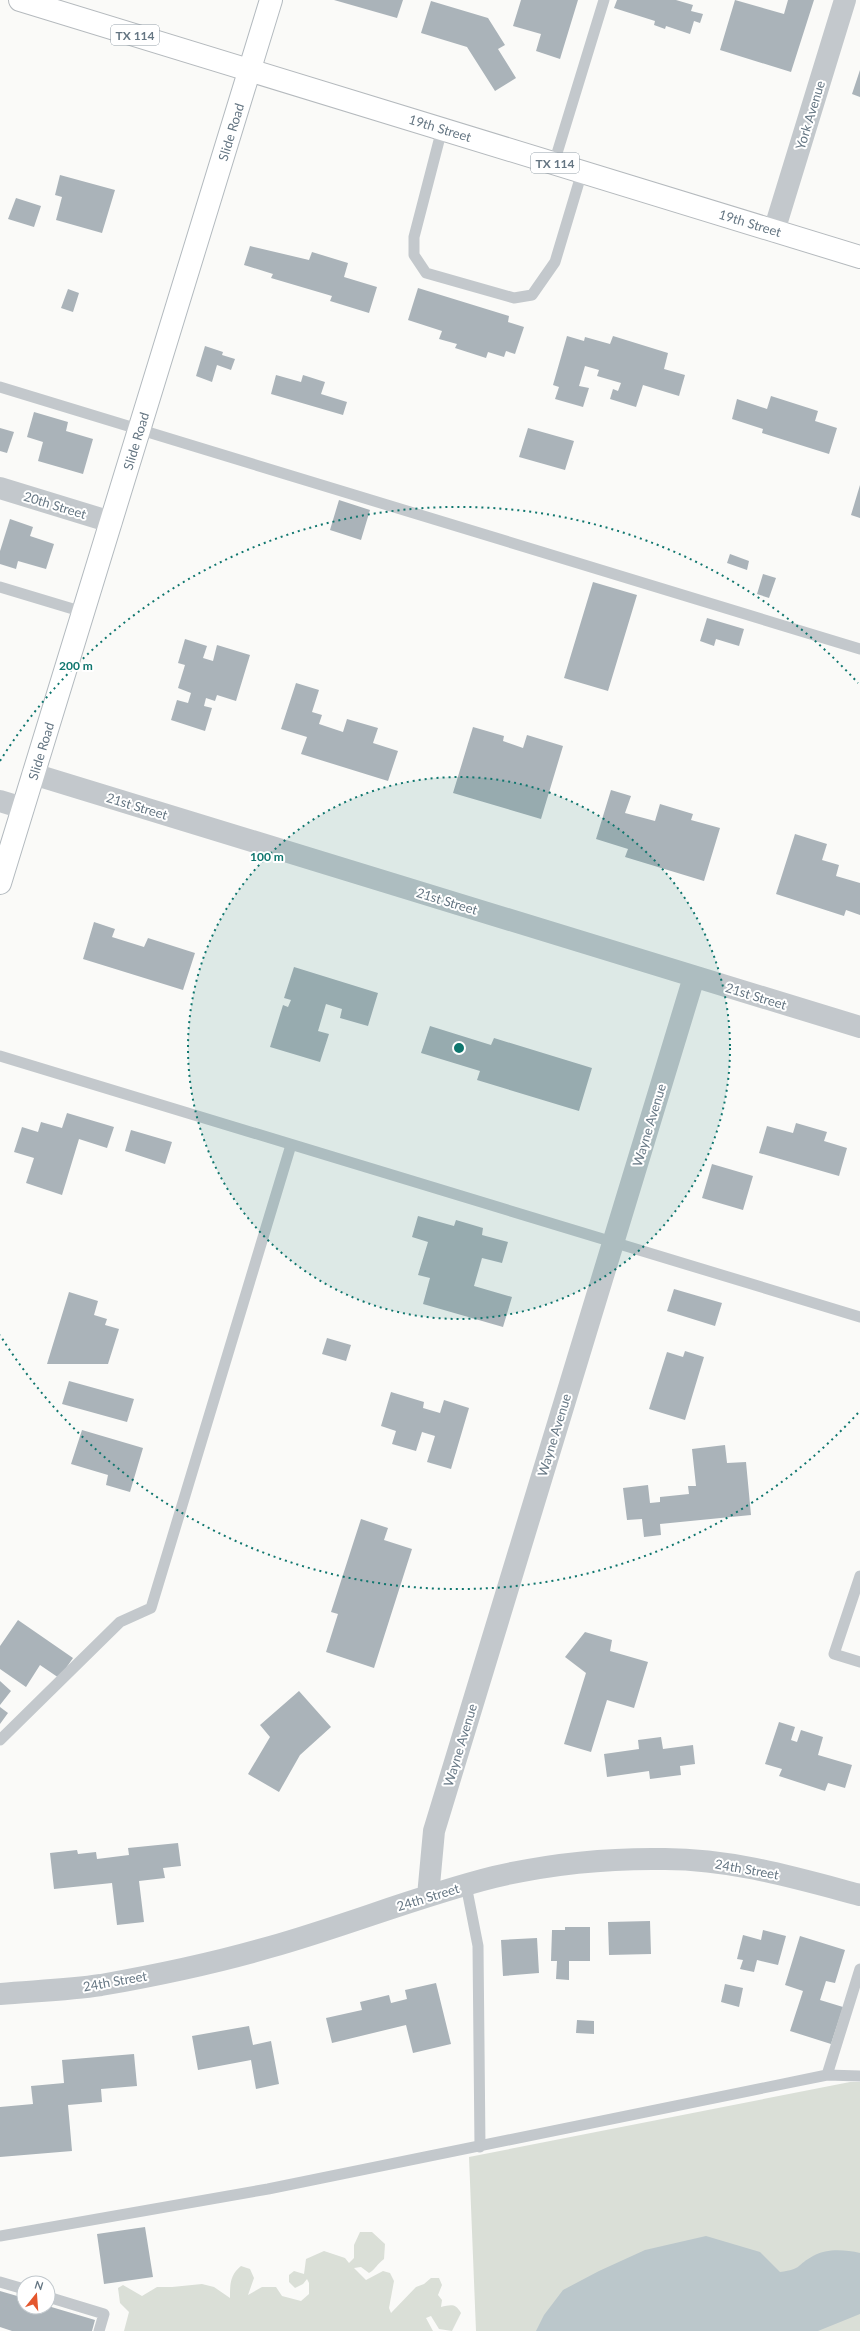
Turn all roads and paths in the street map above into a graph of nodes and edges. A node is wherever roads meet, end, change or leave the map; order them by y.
1 (20, 0) edge
2 (271, 0) edge
3 (604, 0) edge
4 (845, 0) edge
5 (250, 70) junction
6 (442, 129) junction
7 (554, 163) junction
8 (582, 172) junction
9 (774, 231) junction
10 (860, 257) edge
11 (0, 387) edge
12 (140, 429) junction
13 (0, 488) edge
14 (111, 522) junction
15 (0, 587) edge
16 (83, 612) junction
17 (860, 649) edge
18 (33, 774) junction
19 (0, 801) edge
20 (23, 808) junction
21 (0, 883) edge
22 (694, 977) junction
23 (860, 1027) edge
24 (0, 1056) edge
25 (291, 1145) junction
26 (613, 1243) junction
27 (860, 1317) edge
28 (860, 1576) edge
29 (860, 1662) edge
30 (0, 1740) edge
31 (466, 1885) junction
32 (860, 1895) edge
33 (428, 1896) junction
34 (860, 1969) edge
35 (0, 1994) edge
36 (827, 2075) junction
37 (860, 2076) edge
38 (480, 2147) junction
39 (0, 2236) edge
40 (0, 2282) edge
41 (16, 2287) edge
42 (56, 2299) edge
43 (99, 2331) edge

1 - 5 main road, 19th Street / TX 114
2 - 5 main road, Slide Road
3 - 7 lane
4 - 9 street, York Avenue
5 - 6 main road, 19th Street / TX 114
5 - 12 main road, Slide Road
6 - 7 main road, 19th Street / TX 114
6 - 8 lane
7 - 8 main road, 19th Street / TX 114
8 - 9 main road, 19th Street / TX 114
9 - 10 main road, 19th Street / TX 114
11 - 12 lane
12 - 14 main road, Slide Road
12 - 17 lane
13 - 14 street, 20th Street
14 - 16 main road, Slide Road
15 - 16 lane
16 - 18 main road, Slide Road
18 - 20 main road, Slide Road
18 - 22 street, 21st Street
19 - 20 street
20 - 21 main road, Slide Road
22 - 23 street, 21st Street
22 - 26 street, Wayne Avenue
24 - 25 lane
25 - 26 lane
25 - 30 lane
26 - 27 lane
26 - 33 street, Wayne Avenue
28 - 29 lane
31 - 32 street, 24th Street
31 - 33 street, 24th Street
31 - 38 lane
33 - 35 street, 24th Street
34 - 36 lane
36 - 37 lane
36 - 38 lane
38 - 39 lane
40 - 41 lane
42 - 43 lane

